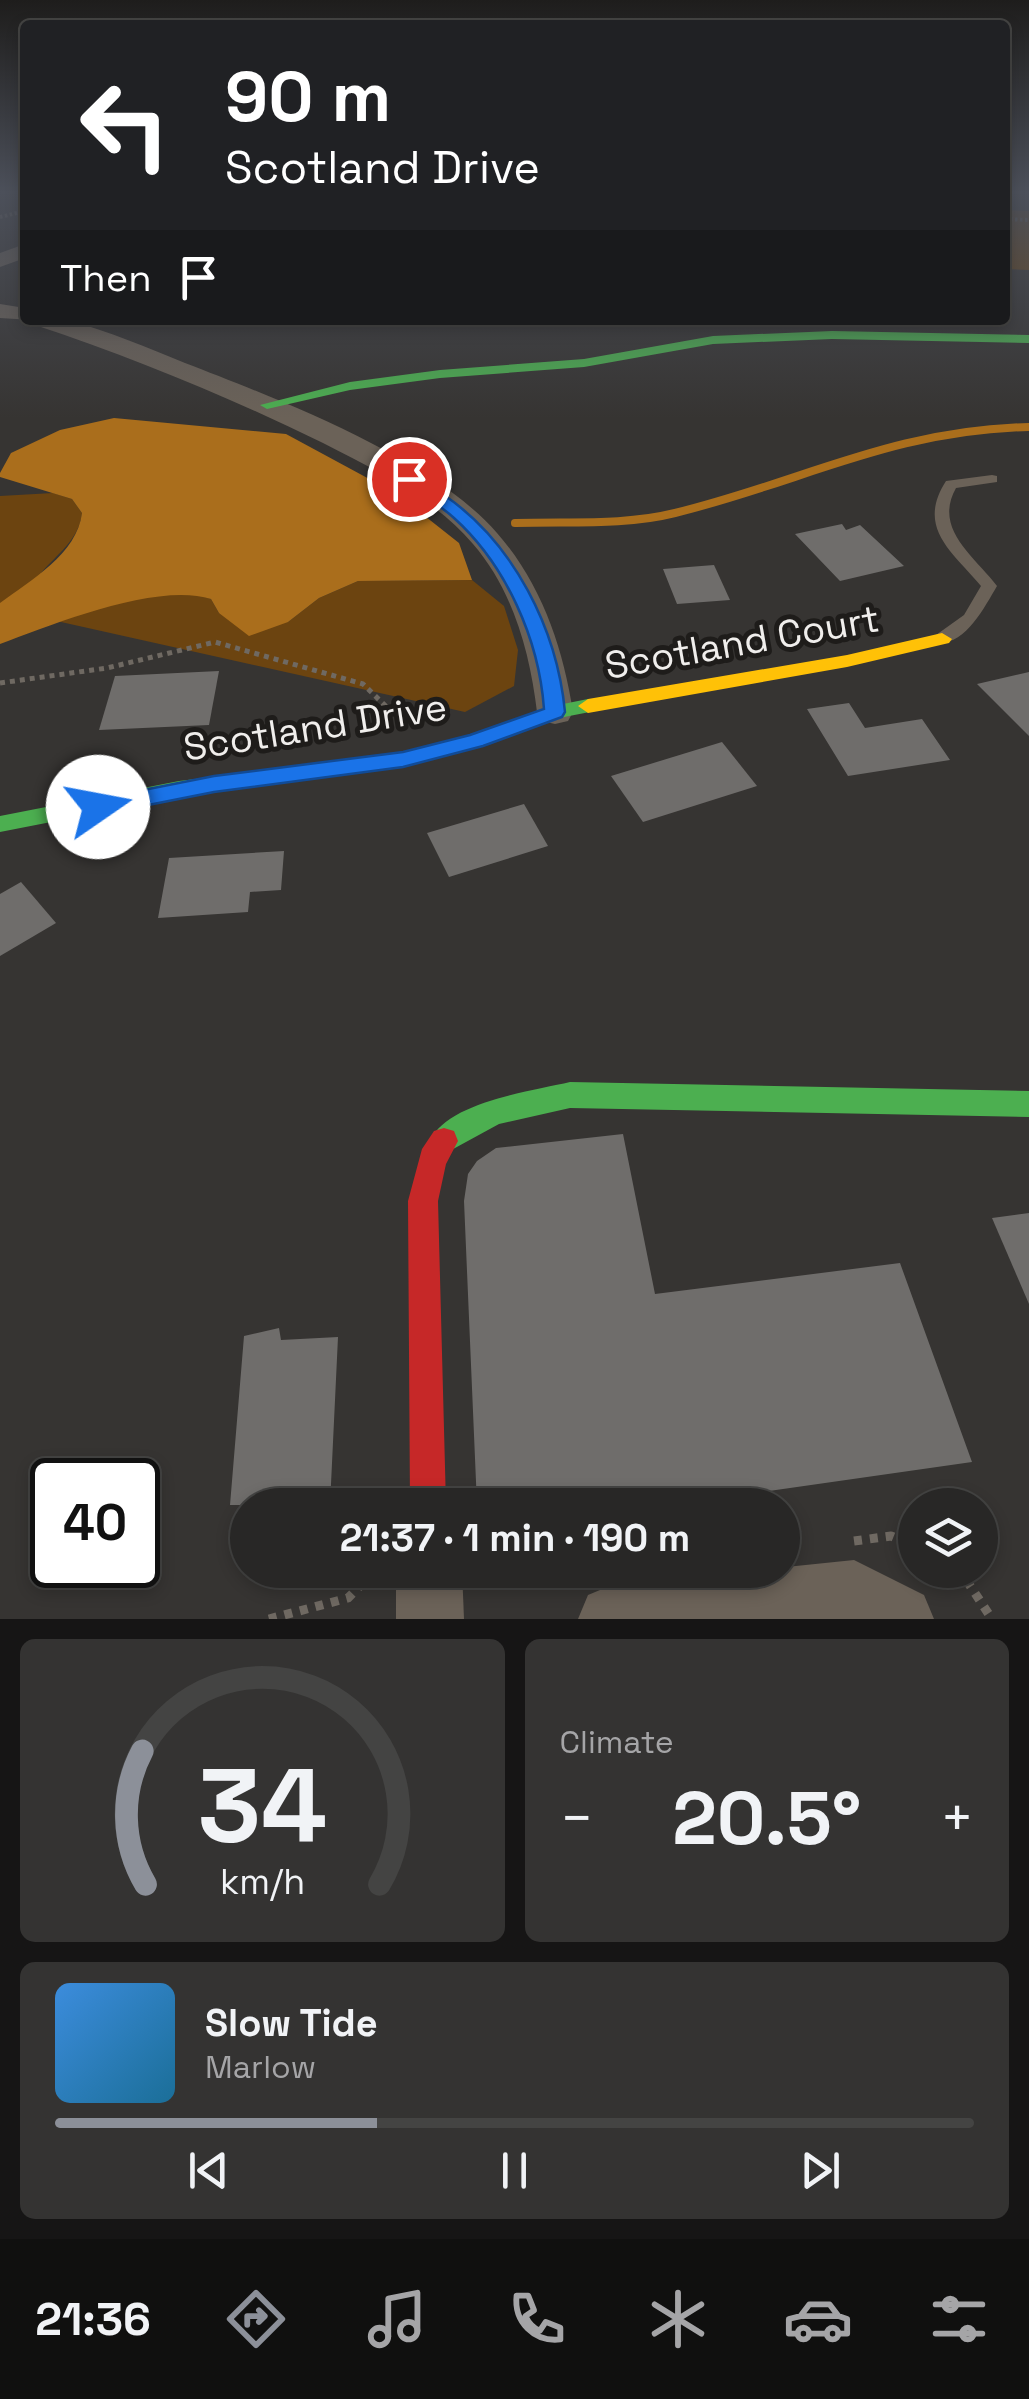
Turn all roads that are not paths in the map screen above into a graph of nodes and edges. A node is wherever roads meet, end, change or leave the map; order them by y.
1 (56, 325) edge
2 (1029, 339) edge
3 (267, 405) junction
4 (992, 480) dead end
5 (942, 639) joint
6 (554, 712) junction
7 (0, 824) edge
8 (1029, 1104) edge
9 (428, 1488) edge
10 (430, 1588) edge
11 (430, 1619) edge
12 (612, 1619) edge
13 (900, 1619) edge

1 - 3 street
2 - 3 street
3 - 6 street
4 - 5 lane
5 - 6 street, Scotland Court
6 - 7 street, Scotland Drive
8 - 9 street
10 - 11 street
12 - 13 street

